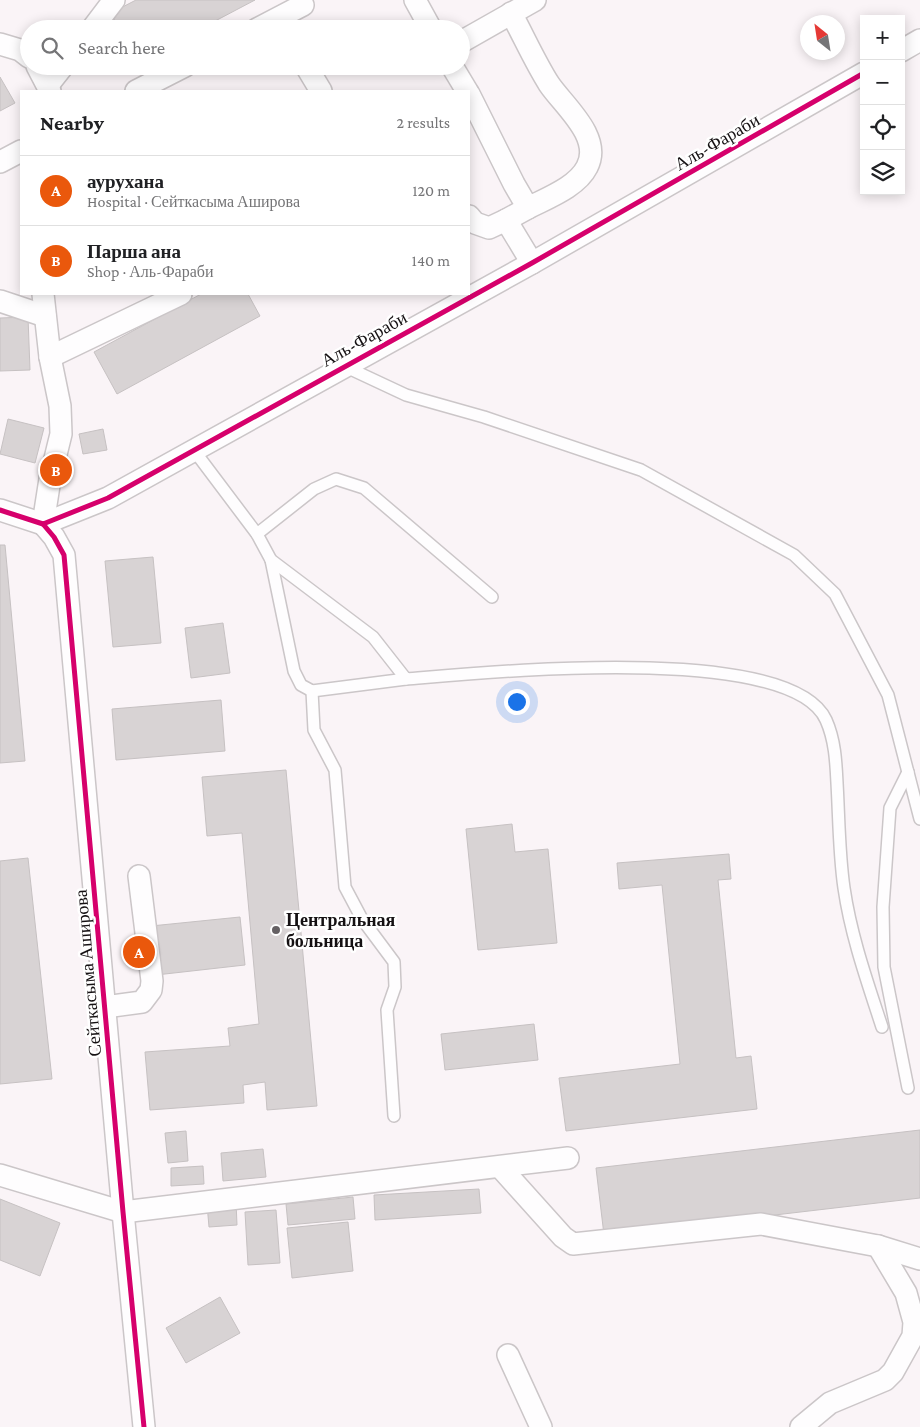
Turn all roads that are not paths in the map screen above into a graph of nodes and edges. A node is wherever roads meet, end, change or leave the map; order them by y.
1 (114, 0) edge
2 (415, 0) edge
3 (535, 0) edge
4 (303, 5) dead end
5 (511, 13) junction
6 (99, 20) edge
7 (286, 20) edge
8 (426, 20) edge
9 (470, 37) edge
10 (920, 40) edge
11 (0, 44) edge
12 (905, 49) edge
13 (20, 50) edge
14 (42, 75) edge
15 (57, 75) edge
16 (167, 75) edge
17 (311, 75) edge
18 (457, 75) edge
19 (860, 75) edge
20 (49, 88) edge
21 (138, 90) edge
22 (320, 90) edge
23 (466, 90) edge
24 (470, 97) edge
25 (20, 152) edge
26 (0, 162) edge
27 (528, 208) junction
28 (470, 217) edge
29 (506, 220) junction
30 (532, 263) junction
31 (179, 295) edge
32 (0, 301) edge
33 (47, 301) edge
34 (50, 357) junction
35 (344, 366) junction
36 (193, 449) junction
37 (0, 510) edge
38 (43, 524) junction
39 (257, 534) junction
40 (272, 560) junction
41 (492, 597) dead end
42 (406, 679) junction
43 (312, 691) junction
44 (908, 772) junction
45 (920, 819) edge
46 (139, 876) dead end
47 (104, 1007) junction
48 (882, 1027) dead end
49 (908, 1088) dead end
50 (394, 1116) dead end
51 (568, 1158) dead end
52 (500, 1168) junction
53 (0, 1175) edge
54 (123, 1212) junction
55 (878, 1246) junction
56 (920, 1259) edge
57 (508, 1355) dead end
58 (144, 1427) edge
59 (541, 1427) edge
60 (801, 1427) edge

1 - 6 street
2 - 8 street
3 - 5 street
4 - 7 street
5 - 9 street
5 - 27 street
10 - 12 street
11 - 13 street
14 - 20 street
15 - 20 street
16 - 21 street
17 - 22 street
18 - 23 street
19 - 30 street, Аль-Фараби
24 - 27 street
25 - 26 street
27 - 29 street
28 - 29 street
29 - 30 street
30 - 35 street, Аль-Фараби
31 - 34 street
32 - 33 street
33 - 34 street
34 - 38 street
35 - 36 street, Аль-Фараби
35 - 44 lane
36 - 38 street, Аль-Фараби
36 - 39 lane
37 - 38 street
38 - 47 street, Сейткасыма Аширова
39 - 40 lane
39 - 41 lane
40 - 42 lane
40 - 43 lane
42 - 43 lane
42 - 48 lane
43 - 50 lane
44 - 45 lane
44 - 49 lane
46 - 47 street
47 - 54 street, Сейткасыма Аширова
51 - 52 street
52 - 54 street
52 - 55 street
53 - 54 street
54 - 58 street, Сейткасыма Аширова
55 - 56 street
55 - 60 street
57 - 59 street

